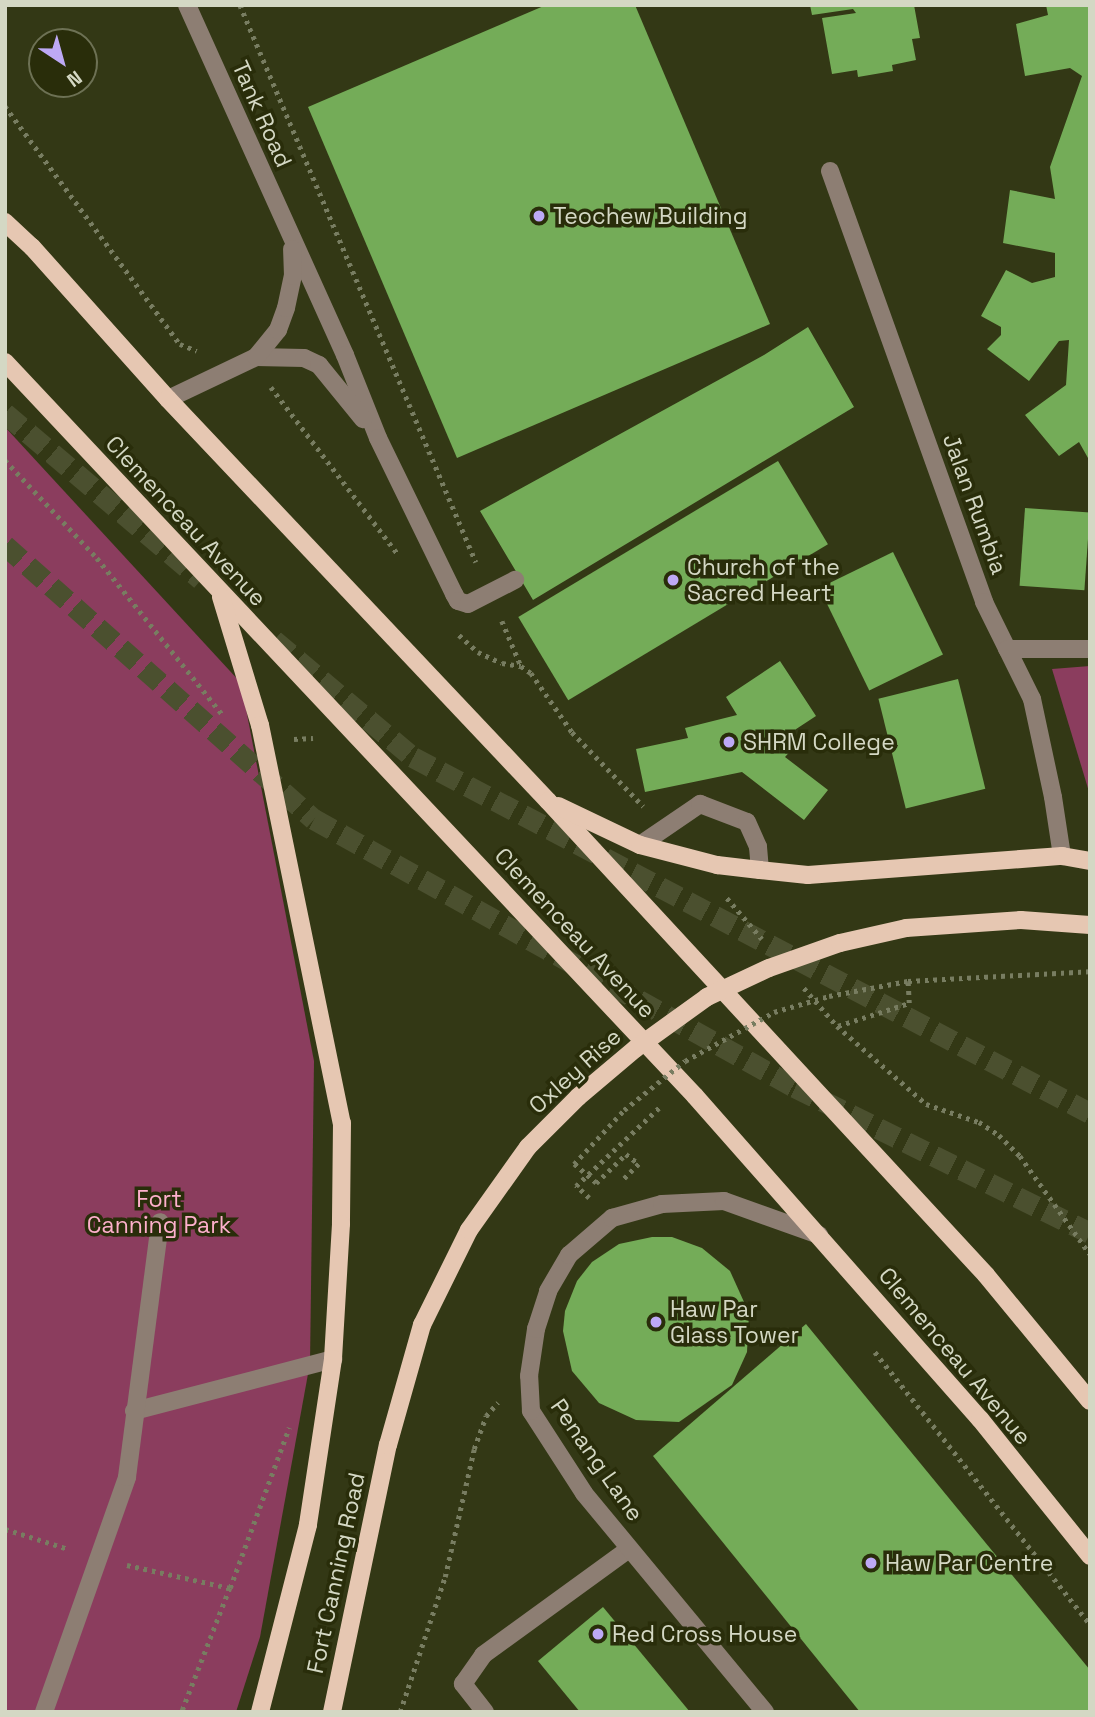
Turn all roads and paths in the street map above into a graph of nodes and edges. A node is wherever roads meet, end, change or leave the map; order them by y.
1 (187, 5) edge
2 (240, 5) edge
3 (5, 106) edge
4 (830, 171) dead end
5 (5, 222) edge
6 (292, 242) junction
7 (200, 353) dead end
8 (257, 357) junction
9 (5, 362) edge
10 (168, 399) junction
11 (378, 438) junction
12 (5, 460) edge
13 (97, 558) dead end
14 (515, 580) dead end
15 (219, 591) junction
16 (490, 594) junction
17 (1007, 649) junction
18 (1090, 649) edge
19 (521, 666) dead end
20 (548, 801) junction
21 (640, 845) junction
22 (1062, 856) junction
23 (1090, 861) edge
24 (760, 870) junction
25 (1090, 925) edge
26 (1090, 971) edge
27 (908, 981) junction
28 (837, 1026) dead end
29 (666, 1101) dead end
30 (614, 1189) dead end
31 (598, 1206) dead end
32 (160, 1222) dead end
33 (819, 1235) junction
34 (333, 1359) junction
35 (529, 1376) junction
36 (1090, 1401) edge
37 (134, 1411) junction
38 (294, 1415) dead end
39 (388, 1445) joint
40 (5, 1529) edge
41 (629, 1549) junction
42 (1090, 1556) edge
43 (100, 1559) junction
44 (230, 1588) junction
45 (44, 1712) edge
46 (182, 1712) edge
47 (260, 1712) edge
48 (332, 1712) edge
49 (400, 1712) edge
50 (485, 1712) edge
51 (765, 1712) edge

1 - 6 street, Tank Road
2 - 16 path
3 - 7 path
4 - 17 street, Jalan Rumbia
5 - 10 main road
6 - 8 street, Tank Road
6 - 11 street, Tank Road
8 - 10 street, Tank Road
8 - 11 street, Tank Road
9 - 15 main road, Clemenceau Avenue
10 - 20 main road
11 - 16 street, Tank Road
12 - 13 path
14 - 16 street, Tank Road
15 - 33 main road, Clemenceau Avenue
15 - 34 main road
16 - 19 path
17 - 18 street
17 - 22 street, Jalan Rumbia
20 - 21 main road
20 - 36 main road
21 - 24 main road
21 - 24 street
22 - 23 main road
22 - 24 main road
25 - 39 main road, Oxley Rise, bridge
26 - 27 path
27 - 28 path
27 - 30 path, bridge
29 - 31 path
32 - 37 street
33 - 35 street, Penang Lane
33 - 42 main road, Clemenceau Avenue
34 - 37 street
34 - 47 main road
35 - 41 street, Penang Lane
35 - 49 path
37 - 43 street
38 - 44 path
39 - 48 main road, Fort Canning Road
40 - 43 path
41 - 50 street
41 - 51 street, Penang Lane
43 - 44 path
43 - 45 street
44 - 46 path

